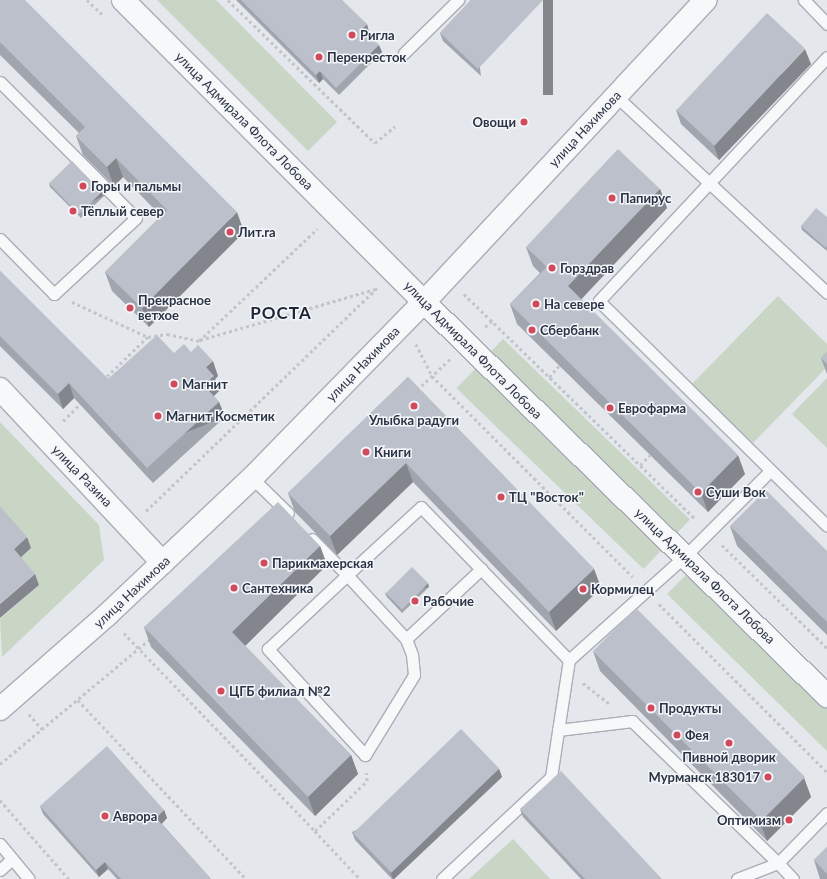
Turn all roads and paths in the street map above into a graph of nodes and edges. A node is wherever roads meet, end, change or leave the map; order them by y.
1 (123, 0) edge
2 (228, 0) edge
3 (458, 0) edge
4 (706, 0) edge
5 (804, 0) edge
6 (827, 24) edge
7 (404, 53) dead end
8 (827, 57) edge
9 (0, 82) edge
10 (616, 96) junction
11 (395, 126) dead end
12 (709, 185) junction
13 (317, 229) dead end
14 (0, 239) edge
15 (393, 271) junction
16 (447, 277) junction
17 (376, 289) junction
18 (827, 293) edge
19 (54, 294) junction
20 (424, 302) junction
21 (492, 321) junction
22 (405, 322) junction
23 (148, 337) junction
24 (199, 340) junction
25 (467, 343) junction
26 (560, 366) edge
27 (432, 376) junction
28 (549, 377) junction
29 (99, 384) edge
30 (0, 390) edge
31 (414, 392) edge
32 (88, 395) edge
33 (45, 438) junction
34 (650, 455) edge
35 (640, 465) junction
36 (769, 472) junction
37 (252, 478) junction
38 (827, 526) edge
39 (130, 527) junction
40 (709, 532) junction
41 (685, 556) junction
42 (163, 563) junction
43 (481, 569) junction
44 (346, 575) junction
45 (647, 591) junction
46 (107, 615) junction
47 (156, 633) edge
48 (406, 639) junction
49 (827, 648) edge
50 (139, 649) junction
51 (568, 666) junction
52 (827, 696) edge
53 (78, 700) junction
54 (0, 709) edge
55 (632, 721) junction
56 (558, 730) junction
57 (365, 755) junction
58 (0, 764) edge
59 (827, 772) edge
60 (0, 800) edge
61 (827, 813) edge
62 (315, 831) junction
63 (0, 844) edge
64 (12, 859) junction
65 (778, 863) junction
66 (0, 870) edge
67 (29, 879) edge
68 (69, 879) edge
69 (246, 879) edge
70 (360, 879) edge
71 (442, 879) edge
72 (737, 879) edge
73 (793, 879) edge

1 - 15 street, улица Адмирала Флота Лобова
2 - 11 path
3 - 7 lane
4 - 10 street, улица Нахимова
5 - 6 lane
8 - 12 lane
9 - 19 lane
10 - 12 lane
10 - 16 street, улица Нахимова
12 - 18 lane
12 - 36 lane
13 - 24 path
14 - 19 lane
15 - 17 path
15 - 20 street, улица Адмирала Флота Лобова
16 - 20 street, улица Нахимова
16 - 21 path
17 - 24 path
17 - 39 path
19 - 23 path
20 - 22 street, улица Нахимова
20 - 25 street, улица Адмирала Флота Лобова
21 - 25 path
21 - 28 path
22 - 27 path
22 - 37 street, улица Нахимова
23 - 24 path
23 - 29 path
25 - 27 path
25 - 41 street, улица Адмирала Флота Лобова
26 - 28 path
27 - 31 path
27 - 45 path
28 - 35 path
30 - 33 street, улица Разина
32 - 33 path
33 - 39 street, улица Разина
34 - 35 path
35 - 40 path
36 - 38 lane
36 - 40 lane
37 - 42 street, улица Нахимова
37 - 44 lane
39 - 42 street, улица Разина
40 - 41 lane
40 - 49 path
41 - 45 lane
41 - 52 street, улица Адмирала Флота Лобова
42 - 46 street, улица Нахимова
43 - 44 lane
43 - 48 lane
43 - 51 lane
44 - 48 lane
44 - 57 lane
45 - 51 lane
45 - 59 path
46 - 50 path
46 - 54 street, улица Нахимова
47 - 50 path
48 - 57 lane
50 - 53 path
50 - 62 path
51 - 55 path
51 - 56 lane
53 - 58 path
53 - 69 path
55 - 56 lane
55 - 65 lane
56 - 71 lane
57 - 62 path
60 - 68 path
61 - 65 lane
62 - 70 path
63 - 64 lane
64 - 66 lane
64 - 67 lane
65 - 72 lane
65 - 73 lane

